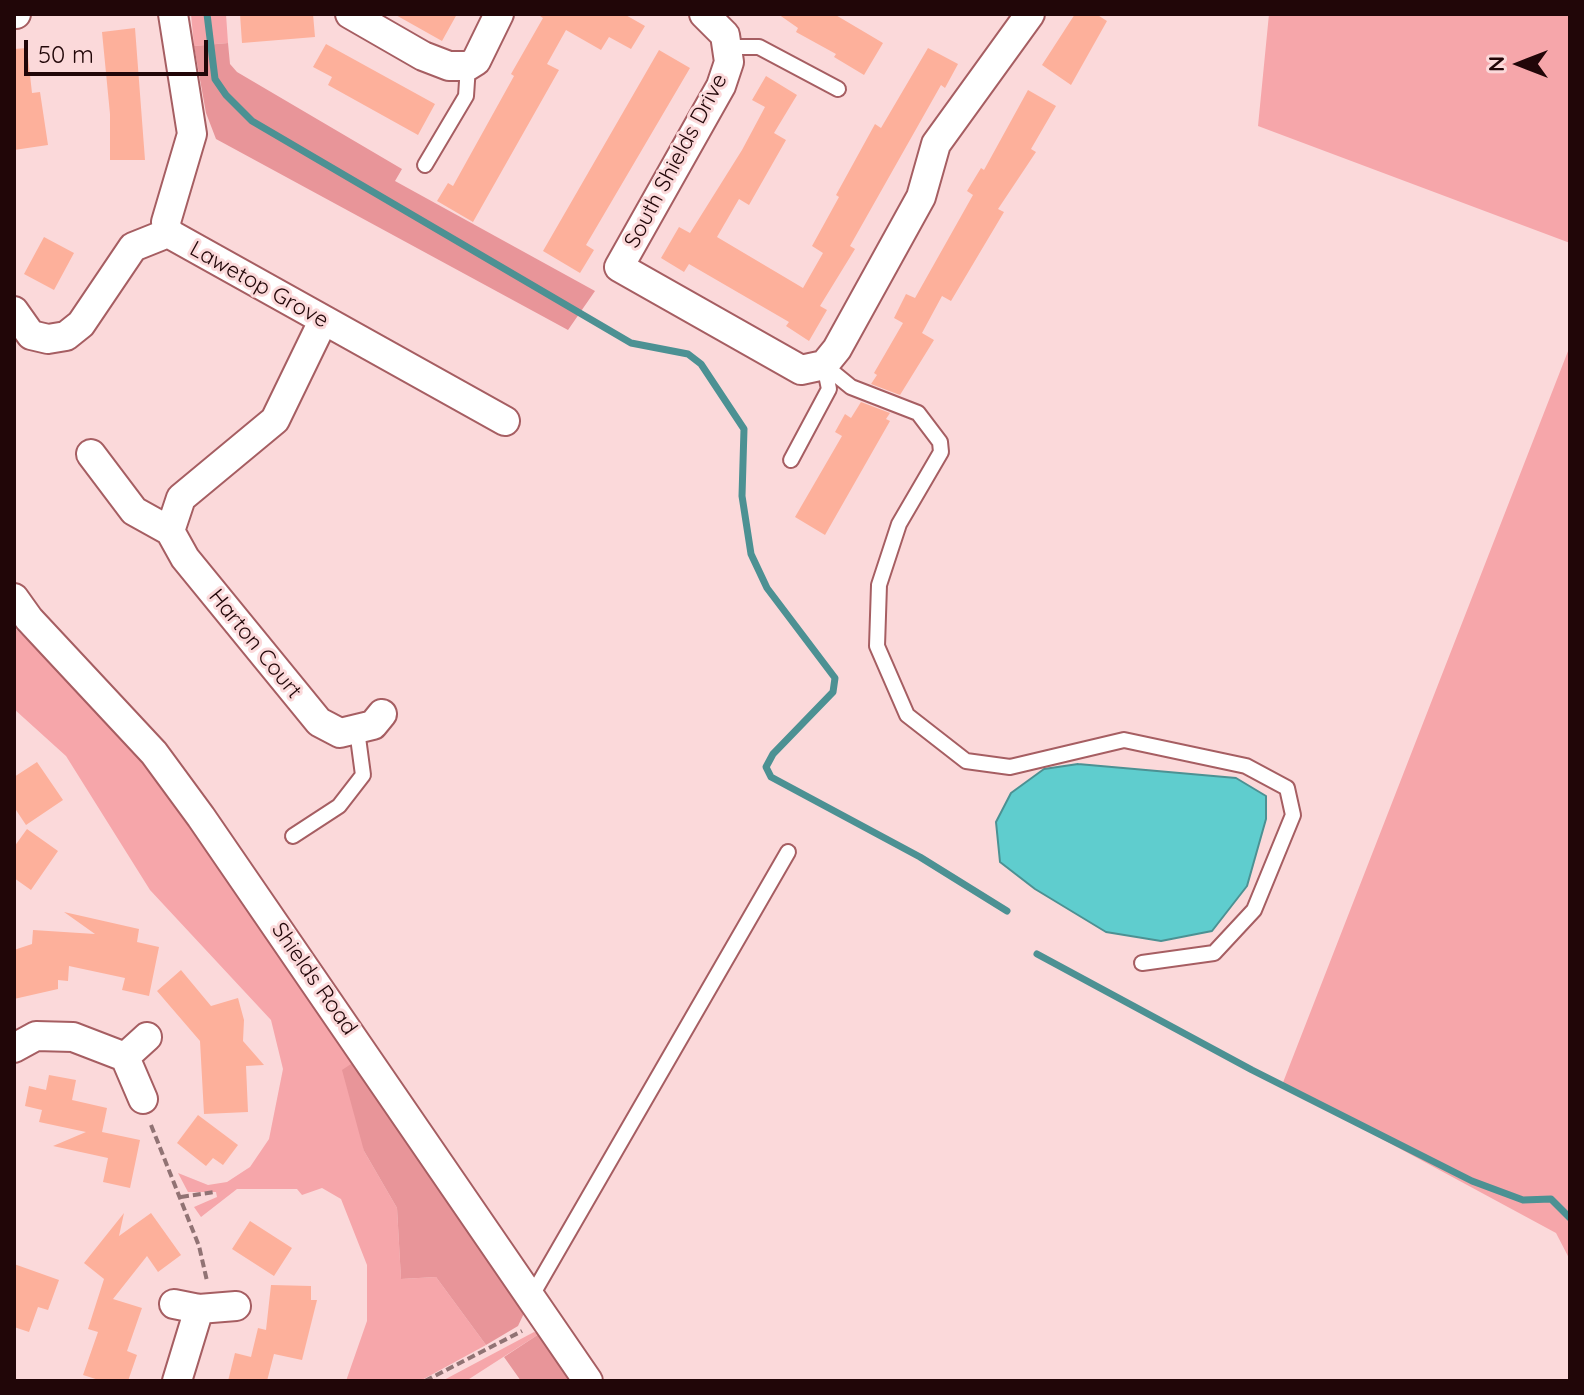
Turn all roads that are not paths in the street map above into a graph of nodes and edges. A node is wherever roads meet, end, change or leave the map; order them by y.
1 (173, 14) edge
2 (350, 14) edge
3 (499, 14) edge
4 (704, 14) edge
5 (1030, 14) edge
6 (727, 47) junction
7 (468, 66) junction
8 (838, 89) dead end
9 (425, 165) dead end
10 (168, 233) junction
11 (14, 311) edge
12 (323, 321) junction
13 (824, 365) junction
14 (505, 421) dead end
15 (91, 454) dead end
16 (791, 460) dead end
17 (170, 531) junction
18 (14, 598) edge
19 (382, 714) dead end
20 (357, 730) junction
21 (293, 836) dead end
22 (788, 852) dead end
23 (1142, 963) dead end
24 (147, 1037) dead end
25 (14, 1048) edge
26 (125, 1057) junction
27 (143, 1099) road end
28 (236, 1306) dead end
29 (537, 1307) junction
30 (177, 1381) edge
31 (588, 1381) edge

1 - 10 street, Lawetop Grove
2 - 7 street
3 - 7 street
4 - 6 street, South Shields Drive
5 - 13 street
6 - 8 lane
6 - 13 street, South Shields Drive
7 - 9 lane
10 - 11 street
10 - 12 street, Lawetop Grove
12 - 14 street, Lawetop Grove
12 - 17 street
13 - 16 lane
13 - 23 lane
15 - 17 street, Harton Court
17 - 20 street, Harton Court
18 - 29 street, Shields Road
19 - 20 street
20 - 21 lane
22 - 29 lane
24 - 26 street
25 - 26 street
26 - 27 street
28 - 30 street
29 - 31 street, Shields Road

